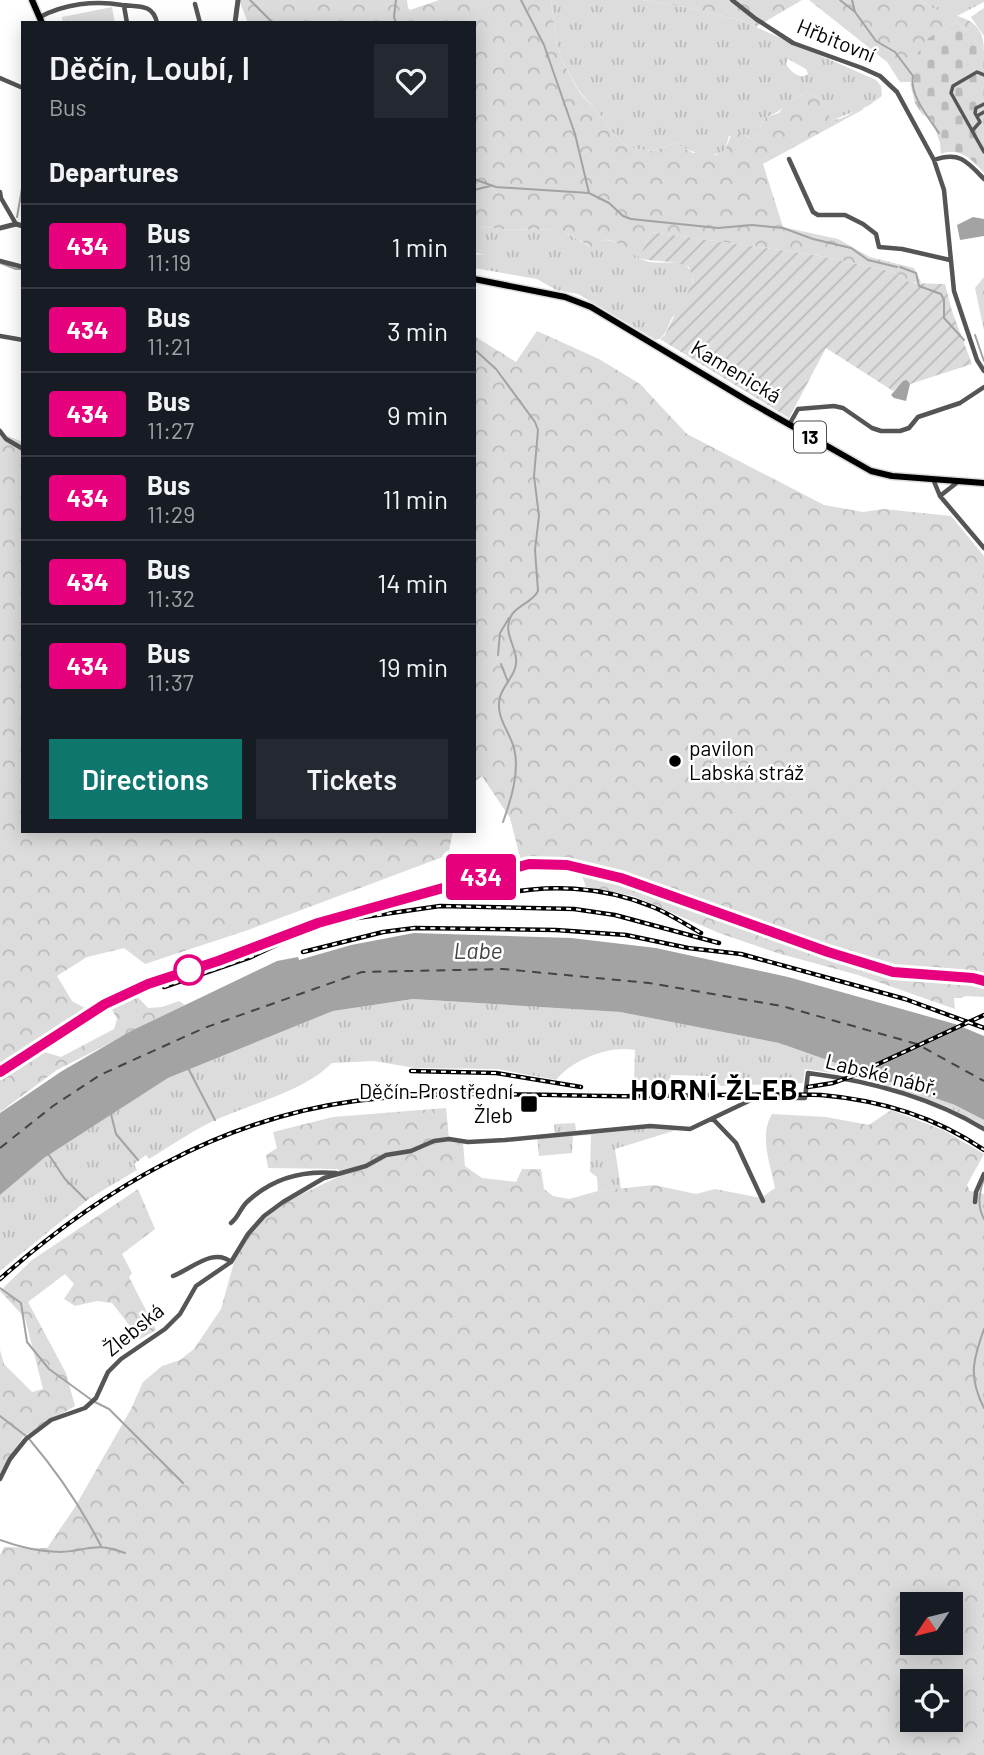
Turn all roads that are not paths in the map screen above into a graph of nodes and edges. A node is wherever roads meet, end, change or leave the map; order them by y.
1 (32, 0) edge
2 (238, 0) edge
3 (732, 0) edge
4 (195, 4) dead end
5 (124, 6) junction
6 (41, 20) edge
7 (127, 21) edge
8 (157, 21) edge
9 (199, 21) edge
10 (235, 21) edge
11 (984, 75) edge
12 (0, 78) edge
13 (21, 87) edge
14 (984, 104) edge
15 (984, 112) edge
16 (977, 117) junction
17 (972, 131) junction
18 (984, 152) edge
19 (789, 159) dead end
20 (934, 160) junction
21 (984, 178) edge
22 (0, 192) edge
23 (19, 225) edge
24 (0, 228) edge
25 (950, 260) junction
26 (0, 261) edge
27 (21, 266) edge
28 (476, 279) edge
29 (0, 337) edge
30 (21, 340) edge
31 (984, 371) edge
32 (984, 387) edge
33 (789, 425) junction
34 (0, 430) edge
35 (21, 448) edge
36 (933, 479) junction
37 (959, 481) junction
38 (984, 483) edge
39 (940, 496) junction
40 (984, 548) edge
41 (984, 981) edge
42 (0, 1072) edge
43 (808, 1073) joint
44 (713, 1119) junction
45 (984, 1129) edge
46 (337, 1173) junction
47 (984, 1174) edge
48 (763, 1201) dead end
49 (975, 1202) dead end
50 (231, 1223) dead end
51 (232, 1262) junction
52 (173, 1276) dead end
53 (0, 1479) edge

1 - 6 main road
2 - 10 street
3 - 20 street, Hřbitovní
4 - 9 street
5 - 6 street
5 - 7 street
5 - 8 street
11 - 17 street
12 - 13 street
14 - 16 street
15 - 16 street
16 - 17 street
17 - 18 street
19 - 25 street
20 - 21 street
20 - 25 street, Hřbitovní
22 - 23 street
23 - 24 street
25 - 31 street, Hřbitovní
26 - 27 street
28 - 33 main road, Kamenická / 13
29 - 30 street
32 - 33 street
33 - 36 main road, Kamenická / 13
34 - 35 street
36 - 37 main road, Kamenická / 13
36 - 39 street
37 - 38 main road, Kamenická / 13
37 - 39 street
39 - 40 street
41 - 42 main road
43 - 44 street, Žlebská
43 - 45 street, Labské nábř.
44 - 46 street, Žlebská
44 - 48 street
46 - 50 street, Žlebská
46 - 51 street, Žlebská
47 - 49 street
51 - 52 street, Žlebská
51 - 53 street, Žlebská

